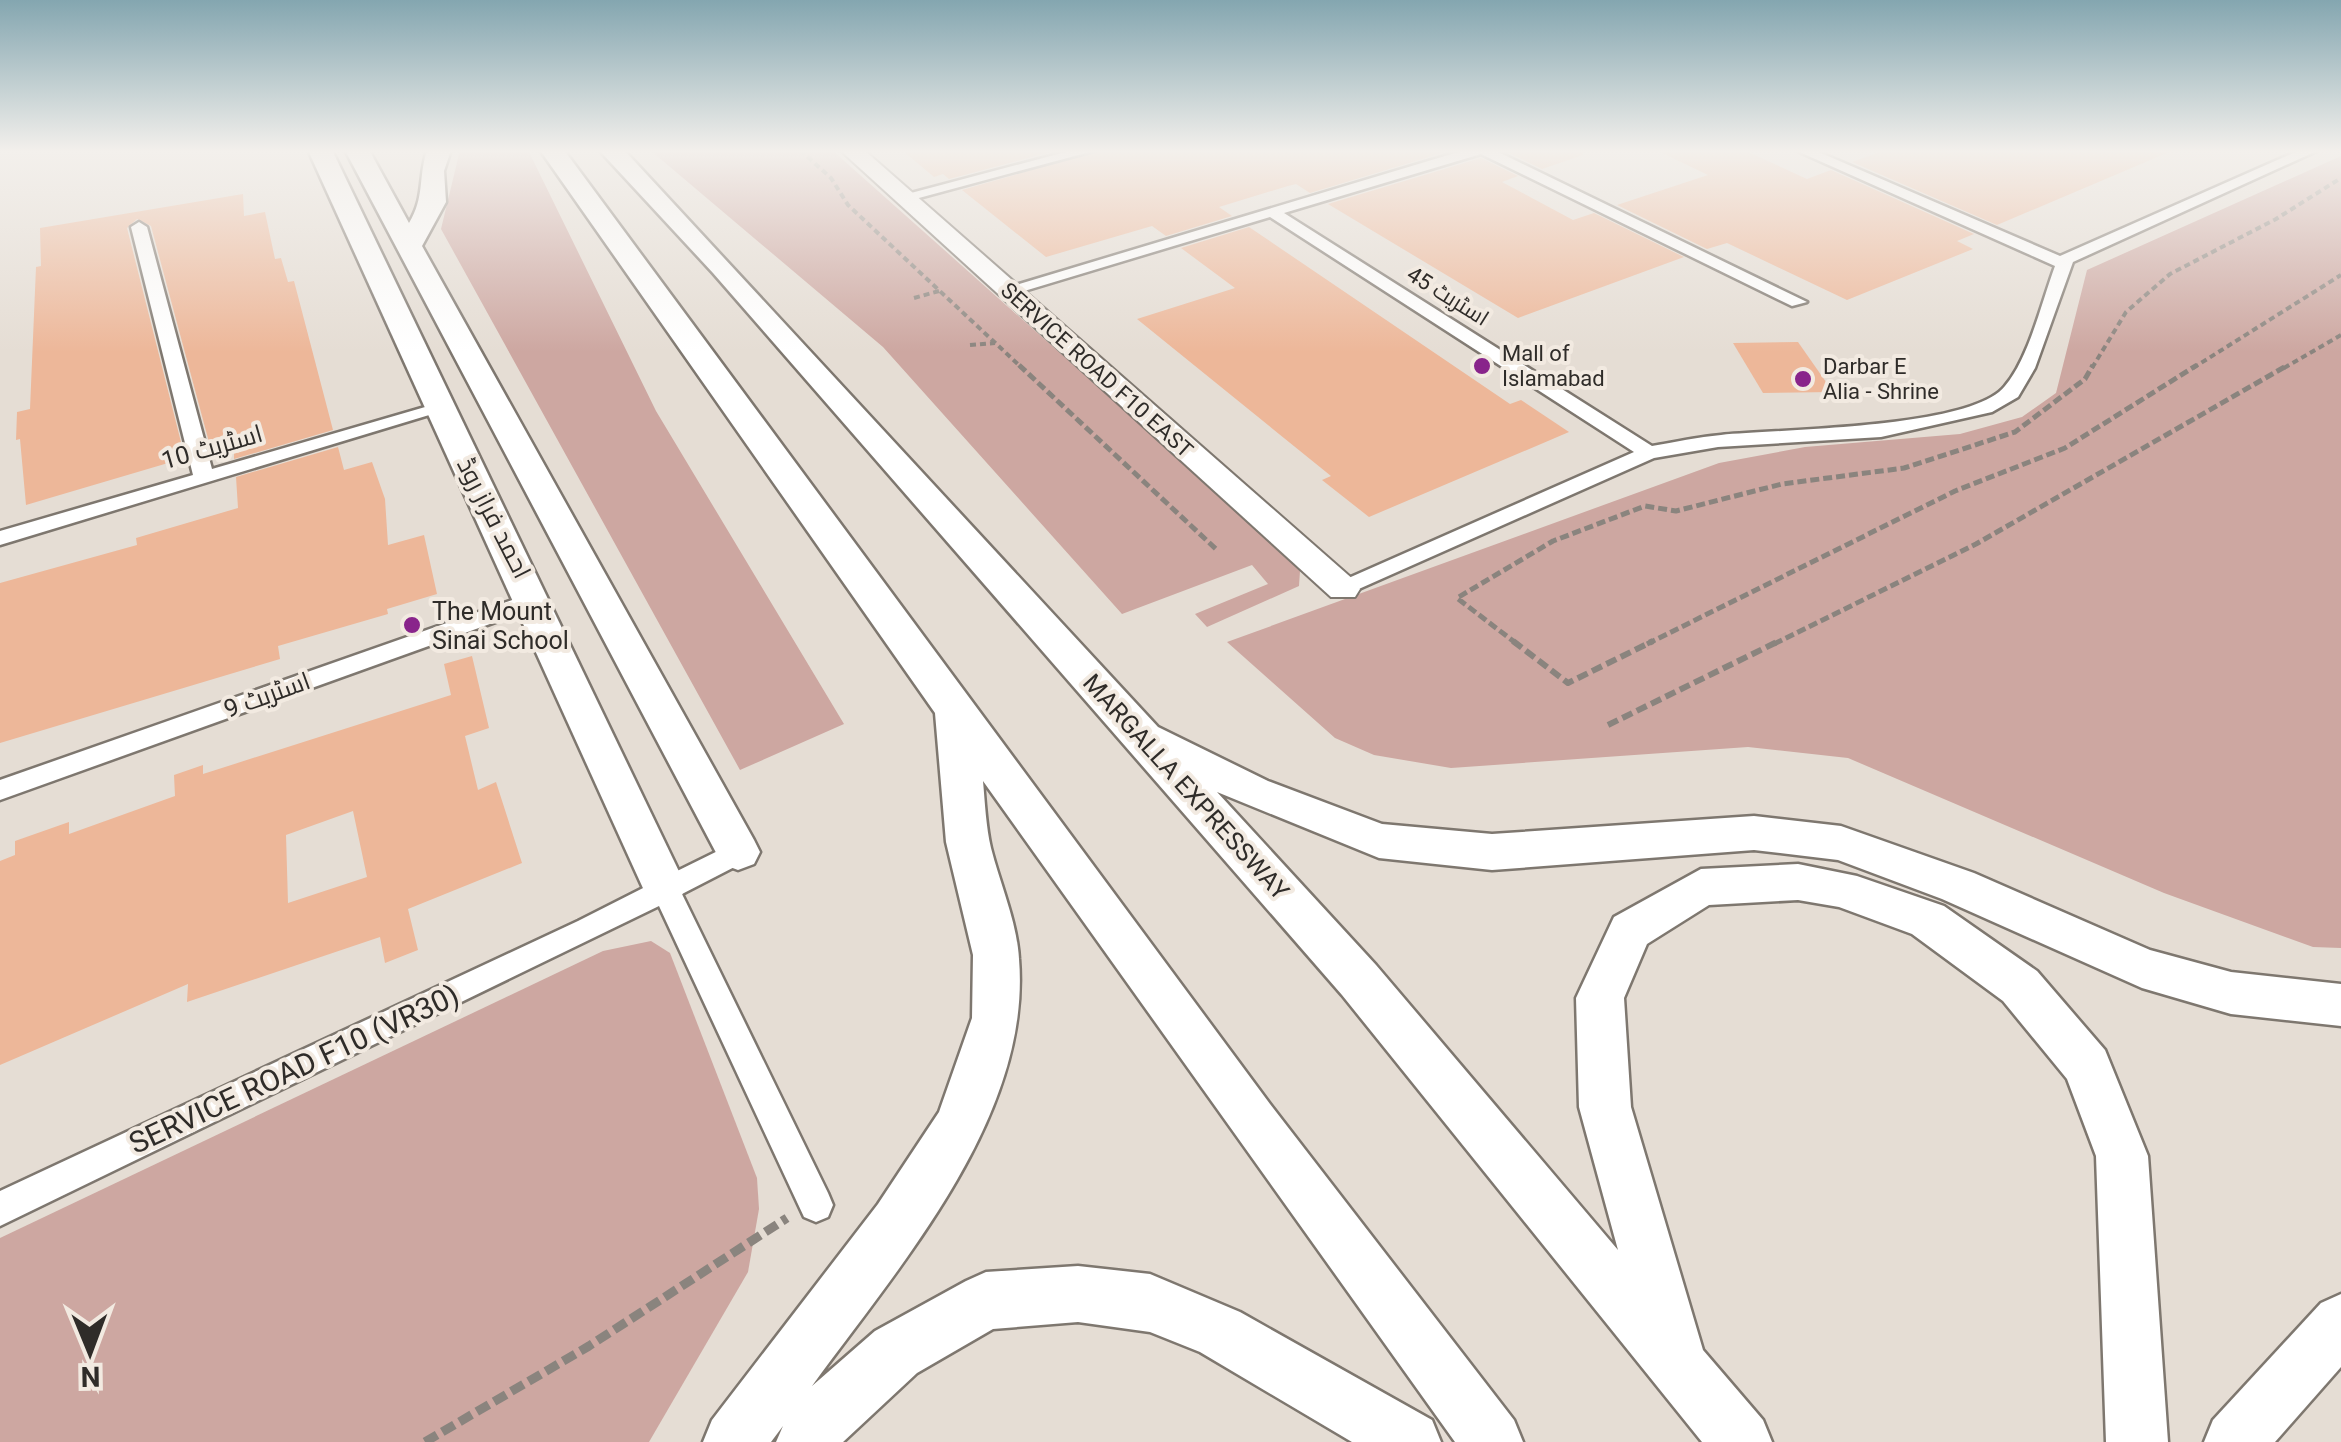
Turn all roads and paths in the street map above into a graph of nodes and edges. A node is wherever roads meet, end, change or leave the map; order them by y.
1 (351, 217) edge
2 (393, 217) edge
3 (425, 217) edge
4 (600, 217) edge
5 (673, 217) edge
6 (861, 217) edge
7 (927, 217) edge
8 (1254, 217) edge
9 (1280, 217) edge
10 (1621, 217) edge
11 (1960, 217) edge
12 (2164, 217) edge
13 (139, 227) dead end
14 (409, 246) junction
15 (2063, 263) junction
16 (2341, 275) edge
17 (1008, 290) junction
18 (940, 291) junction
19 (914, 298) dead end
20 (1798, 302) dead end
21 (2341, 335) edge
22 (996, 343) junction
23 (970, 345) dead end
24 (439, 409) junction
25 (1649, 453) junction
26 (204, 478) junction
27 (0, 538) edge
28 (1217, 550) dead end
29 (1343, 590) joint
30 (535, 600) junction
31 (1568, 683) dead end
32 (955, 710) junction
33 (1608, 726) dead end
34 (1134, 728) junction
35 (0, 790) edge
36 (738, 852) joint
37 (664, 886) junction
38 (2341, 1005) edge
39 (816, 1205) joint
40 (0, 1209) edge
41 (2341, 1322) edge
42 (1682, 1371) junction
43 (425, 1442) edge
44 (734, 1442) edge
45 (807, 1442) edge
46 (1410, 1442) edge
47 (1492, 1442) edge
48 (1741, 1442) edge
49 (2138, 1442) edge
50 (2235, 1442) edge

1 - 24 main road, احمد فراز روڈ
2 - 14 main road
3 - 14 main road
4 - 32 main road
5 - 34 main road, MARGALLA EXPRESSWAY
6 - 18 path
7 - 17 street, SERVICE ROAD F10 EAST
8 - 17 street
9 - 25 street, اسٹریٹ 45
10 - 20 street
11 - 15 street
12 - 15 street
13 - 26 street
14 - 36 main road
15 - 25 street
16 - 31 path
17 - 29 street, SERVICE ROAD F10 EAST
18 - 19 path
18 - 22 path
21 - 33 path
22 - 23 path
22 - 28 path
24 - 26 street, اسٹریٹ 10
24 - 30 main road, احمد فراز روڈ
25 - 29 street
26 - 27 street, اسٹریٹ 10
30 - 35 street, اسٹریٹ 9
30 - 37 main road, احمد فراز روڈ
32 - 44 main road
32 - 47 main road
34 - 38 main road
34 - 42 main road, MARGALLA EXPRESSWAY
36 - 37 street, SERVICE ROAD F10 (VR30)
37 - 39 street
37 - 40 street, SERVICE ROAD F10 (VR30)
39 - 43 path
41 - 50 main road
42 - 48 main road, MARGALLA EXPRESSWAY
42 - 49 main road
45 - 46 main road

